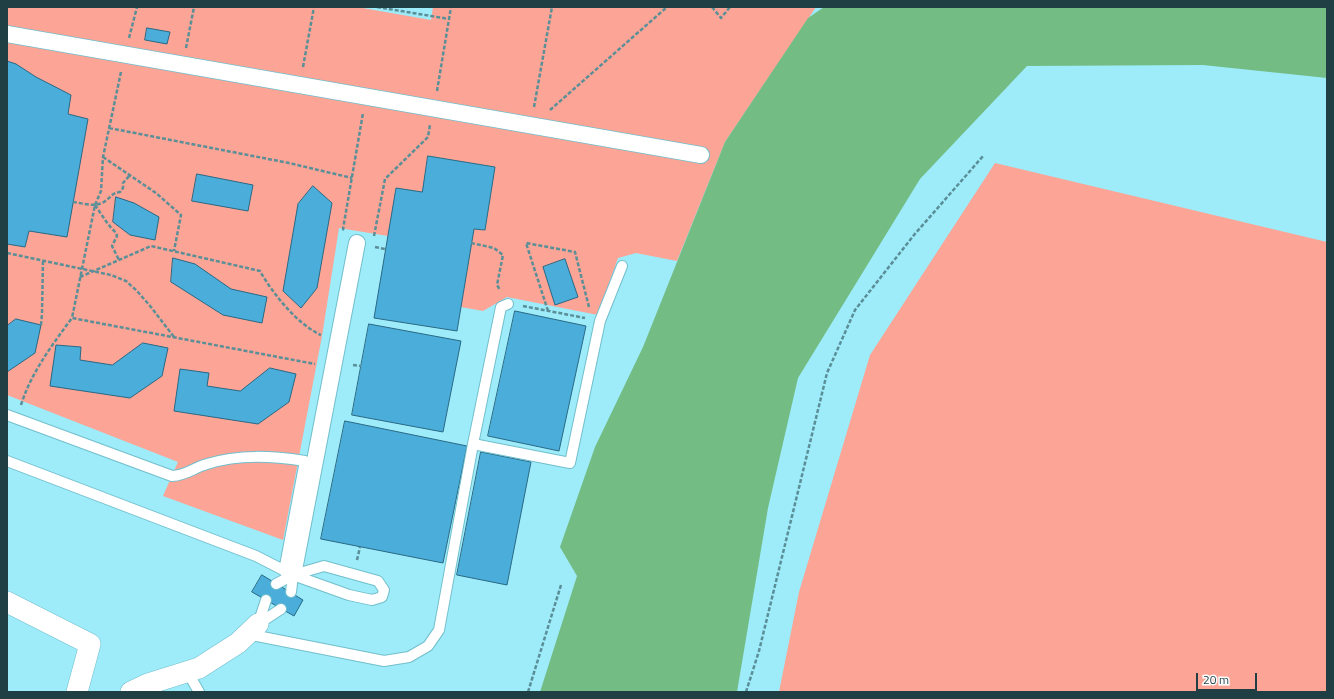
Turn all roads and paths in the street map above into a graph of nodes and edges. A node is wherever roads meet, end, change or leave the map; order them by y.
1 (137, 7) edge
2 (194, 7) edge
3 (314, 7) edge
4 (377, 7) edge
5 (451, 7) edge
6 (552, 7) edge
7 (667, 7) edge
8 (712, 7) edge
9 (730, 7) edge
10 (449, 19) junction
11 (7, 34) edge
12 (124, 55) junction
13 (182, 65) junction
14 (299, 85) junction
15 (366, 97) junction
16 (433, 109) junction
17 (531, 126) junction
18 (109, 128) junction
19 (701, 155) dead end
20 (984, 155) dead end
21 (102, 157) junction
22 (130, 175) junction
23 (352, 178) junction
24 (73, 202) dead end
25 (95, 205) junction
26 (471, 243) dead end
27 (363, 245) junction
28 (385, 249) dead end
29 (174, 251) junction
30 (7, 253) edge
31 (43, 260) junction
32 (119, 260) junction
33 (622, 266) dead end
34 (82, 268) junction
35 (93, 271) junction
36 (80, 276) junction
37 (508, 304) junction
38 (548, 311) junction
39 (72, 318) junction
40 (596, 320) junction
41 (41, 325) dead end
42 (174, 337) junction
43 (338, 342) junction
44 (333, 367) junction
45 (7, 415) edge
46 (17, 419) junction
47 (472, 444) junction
48 (7, 462) edge
49 (288, 573) junction
50 (276, 584) dead end
51 (561, 585) dead end
52 (291, 592) dead end
53 (266, 600) dead end
54 (7, 602) edge
55 (281, 609) dead end
56 (252, 629) junction
57 (187, 672) junction
58 (77, 692) edge
59 (131, 692) edge
60 (199, 692) edge
61 (528, 692) edge
62 (746, 692) edge

1 - 12 path
2 - 13 path
3 - 14 path
4 - 10 path
5 - 10 path
6 - 17 path
7 - 17 path
8 - 9 path
10 - 16 path
11 - 12 street
12 - 13 street
12 - 18 path
13 - 14 street
14 - 15 street
15 - 16 street
15 - 23 path
16 - 17 street
16 - 27 path
17 - 19 street
18 - 21 path
18 - 23 path
20 - 62 path
21 - 22 path
21 - 25 path
22 - 25 path
22 - 29 path
23 - 27 path
24 - 25 path
25 - 32 path
25 - 34 path
26 - 37 path
27 - 28 path
27 - 43 street
29 - 32 path
29 - 43 path
30 - 31 path
31 - 34 path
31 - 41 path
32 - 35 path
33 - 40 lane
34 - 35 path
34 - 36 path
35 - 36 path
35 - 42 path
36 - 39 path
37 - 38 path
37 - 47 lane
38 - 40 path
38 - 40 path
39 - 42 path
39 - 46 path
40 - 47 lane
42 - 44 path
43 - 44 street
44 - 49 street
45 - 46 lane
46 - 49 lane
47 - 56 lane
48 - 49 lane
49 - 49 lane
49 - 50 lane
49 - 52 lane
51 - 61 path
53 - 56 lane
54 - 58 street
55 - 56 lane
56 - 57 street
57 - 59 street
57 - 60 lane

